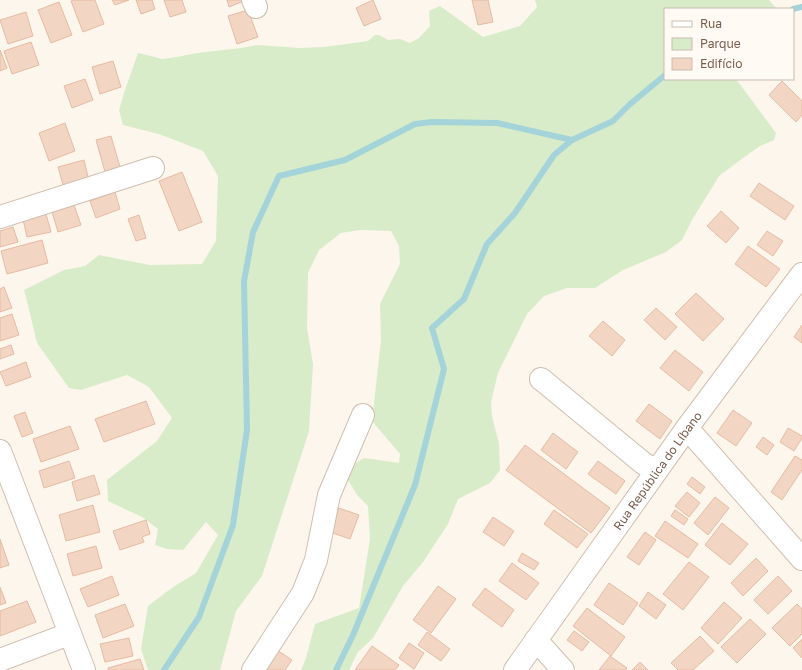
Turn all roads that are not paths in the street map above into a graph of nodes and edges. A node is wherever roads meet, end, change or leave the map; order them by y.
1 (153, 168) dead end
2 (0, 217) edge
3 (802, 274) edge
4 (540, 379) dead end
5 (363, 415) dead end
6 (687, 428) junction
7 (0, 451) edge
8 (656, 472) junction
9 (802, 560) edge
10 (70, 634) junction
11 (536, 640) junction
12 (0, 660) edge
13 (84, 670) edge
14 (253, 670) edge
15 (515, 670) edge
16 (563, 670) edge

1 - 2 street
3 - 6 street, Rua República do Líbano
4 - 8 street
5 - 14 street
6 - 8 street, Rua República do Líbano
6 - 9 street
7 - 10 street
8 - 11 street, Rua República do Líbano
10 - 12 street
10 - 13 street
11 - 15 street, Rua República do Líbano
11 - 16 street

